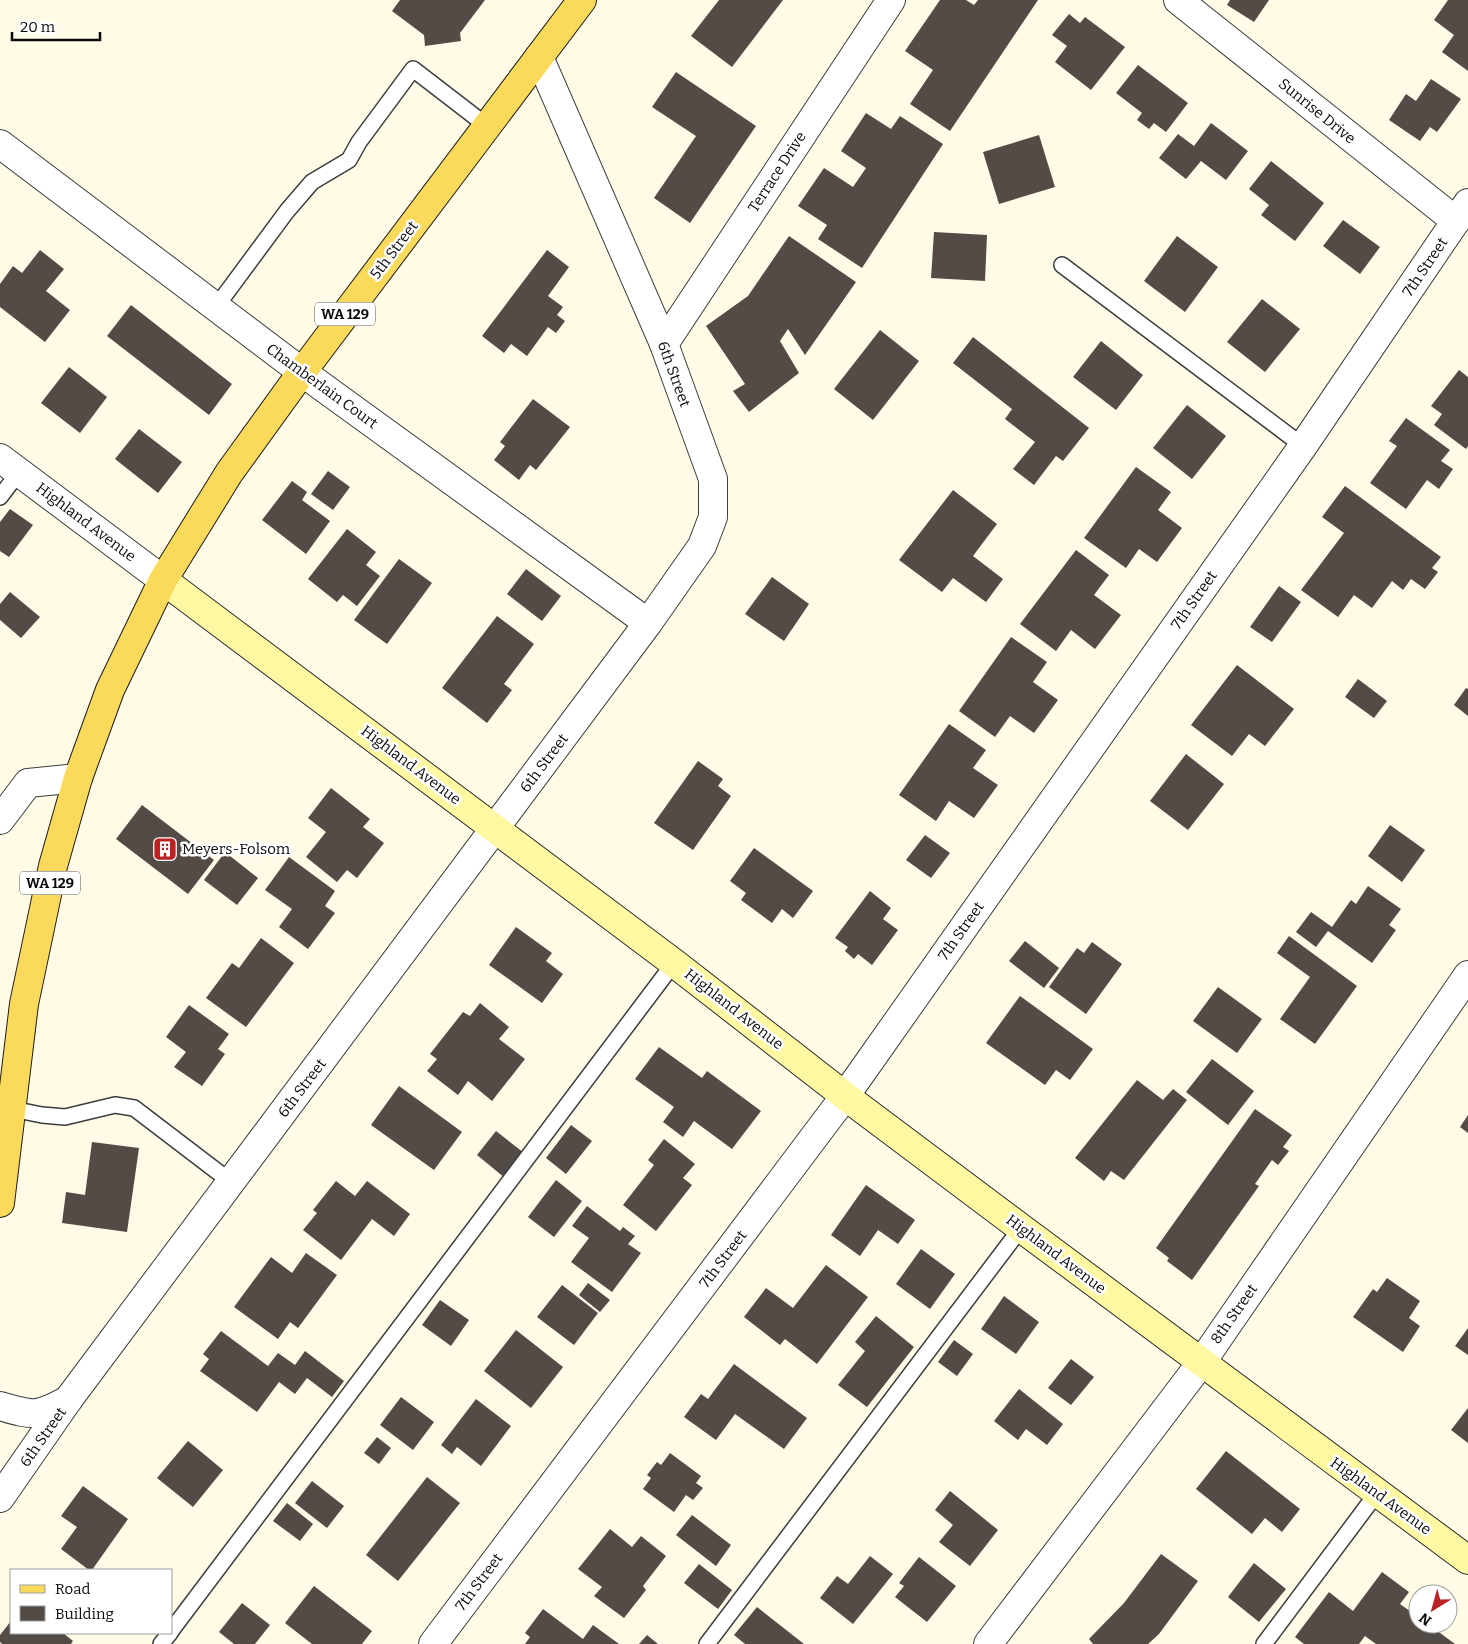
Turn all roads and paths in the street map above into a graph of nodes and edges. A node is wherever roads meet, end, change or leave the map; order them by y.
1 (582, 0) edge
2 (890, 0) edge
3 (1178, 0) edge
4 (539, 57) junction
5 (487, 126) junction
6 (0, 144) edge
7 (1462, 212) edge
8 (1062, 265) dead end
9 (216, 306) junction
10 (664, 344) junction
11 (302, 372) junction
12 (1303, 446) junction
13 (9, 465) edge
14 (0, 497) edge
15 (163, 580) junction
16 (648, 622) junction
17 (78, 778) junction
18 (0, 820) edge
19 (495, 828) junction
20 (674, 962) junction
21 (1468, 975) edge
22 (846, 1096) junction
23 (12, 1109) junction
24 (2, 1170) edge
25 (231, 1182) junction
26 (0, 1203) edge
27 (1021, 1228) junction
28 (1201, 1363) junction
29 (68, 1400) junction
30 (0, 1406) edge
31 (1377, 1493) junction
32 (0, 1498) edge
33 (1468, 1560) edge
34 (172, 1629) edge
35 (433, 1644) edge
36 (707, 1644) edge
37 (988, 1644) edge
38 (1264, 1644) edge

1 - 4 main road, 5th Street / WA 129
2 - 10 street, Terrace Drive
3 - 7 street, Sunrise Drive
4 - 5 main road, 5th Street / WA 129
4 - 10 street, 6th Street
5 - 9 lane
5 - 11 main road, 5th Street / WA 129
6 - 9 street, Chamberlain Court
7 - 12 street, 7th Street
8 - 12 lane
9 - 11 street, Chamberlain Court
10 - 16 street, 6th Street
11 - 15 main road, 5th Street / WA 129
11 - 16 street, Chamberlain Court
12 - 22 street, 7th Street
13 - 14 lane
13 - 15 street, Highland Avenue
15 - 17 main road, WA 129
15 - 19 main road, Highland Avenue
16 - 19 street, 6th Street
17 - 18 street
17 - 23 main road, WA 129
19 - 20 main road, Highland Avenue
19 - 25 street, 6th Street
20 - 22 main road, Highland Avenue
20 - 34 lane
21 - 28 street, 8th Street
22 - 27 main road, Highland Avenue
22 - 35 street, 7th Street
23 - 24 main road, WA 129
23 - 25 lane
24 - 26 main road, WA 129
25 - 29 street, 6th Street
27 - 28 main road, Highland Avenue
27 - 36 lane
28 - 31 main road, Highland Avenue
28 - 37 street, 8th Street
29 - 30 street, 6th Street
29 - 32 street, 6th Street
31 - 33 main road, Highland Avenue
31 - 38 lane

